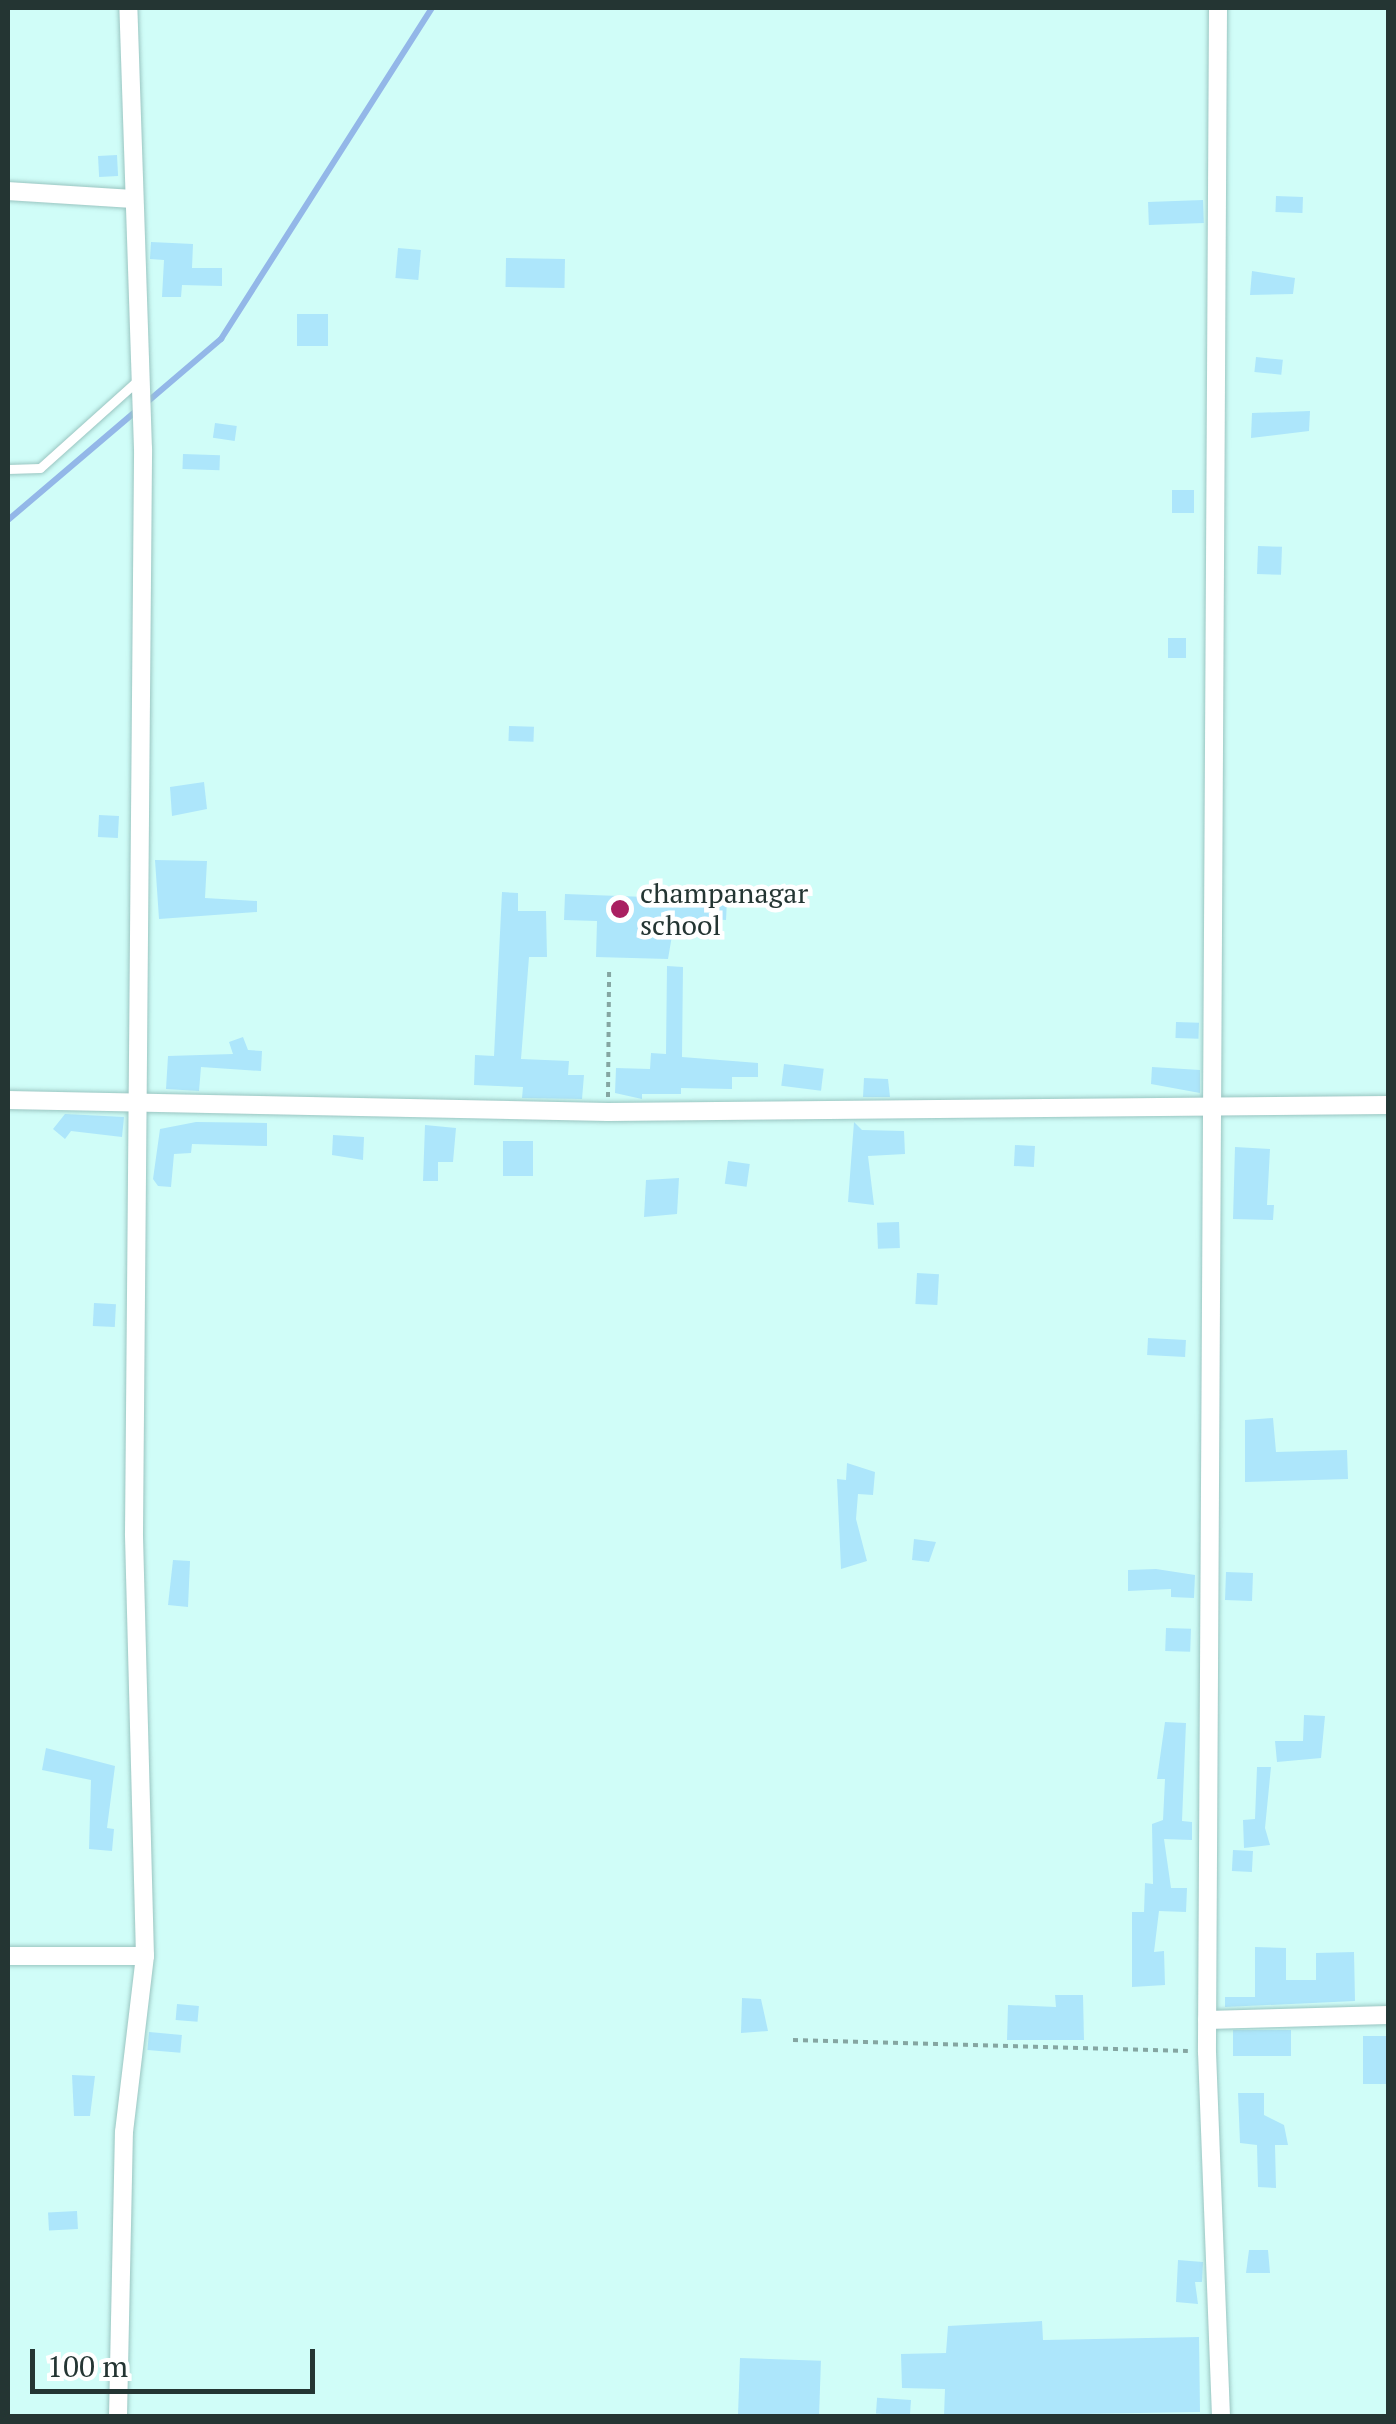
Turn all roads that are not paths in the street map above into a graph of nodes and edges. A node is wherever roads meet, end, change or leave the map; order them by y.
1 (128, 8) edge
2 (1218, 8) edge
3 (8, 191) edge
4 (132, 199) junction
5 (138, 386) junction
6 (8, 469) edge
7 (8, 1100) edge
8 (138, 1105) junction
9 (1388, 1105) edge
10 (1212, 1106) junction
11 (8, 1956) edge
12 (146, 1956) junction
13 (1388, 2015) edge
14 (1207, 2020) junction
15 (118, 2416) edge
16 (1220, 2416) edge

1 - 4 street
2 - 10 street
3 - 4 street
4 - 5 street
5 - 6 lane
5 - 8 street
7 - 8 street
8 - 10 street
8 - 12 street
9 - 10 street
10 - 14 street
11 - 12 street
12 - 15 street
13 - 14 street
14 - 16 street

